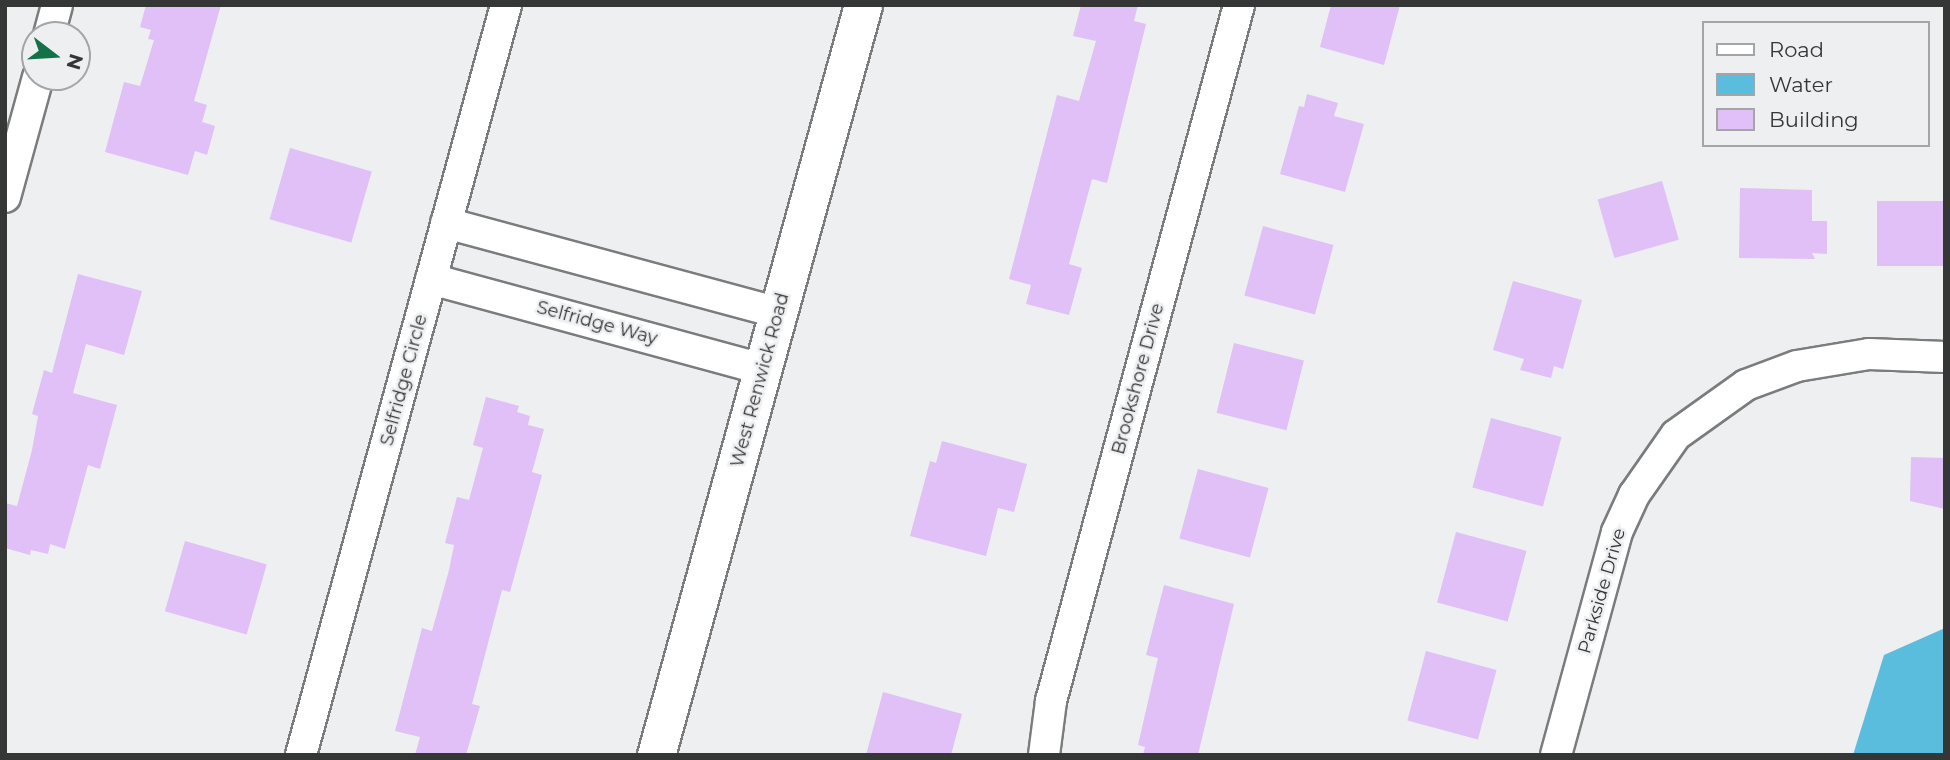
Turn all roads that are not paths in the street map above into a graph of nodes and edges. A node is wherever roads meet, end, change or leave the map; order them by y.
1 (506, 5) edge
2 (863, 5) edge
3 (1239, 5) edge
4 (34, 91) edge
5 (5, 197) edge
6 (446, 223) junction
7 (431, 279) junction
8 (779, 313) junction
9 (1945, 356) edge
10 (763, 369) junction
11 (301, 755) edge
12 (656, 755) edge
13 (1044, 755) edge
14 (1556, 755) edge

1 - 6 street, Selfridge Circle
2 - 8 street, West Renwick Road
3 - 13 street, Brookshore Drive
4 - 5 street
6 - 7 street, Selfridge Circle
6 - 8 street
7 - 10 street, Selfridge Way
7 - 11 street, Selfridge Circle
8 - 10 street, West Renwick Road
9 - 14 street, Parkside Drive
10 - 12 street, West Renwick Road

